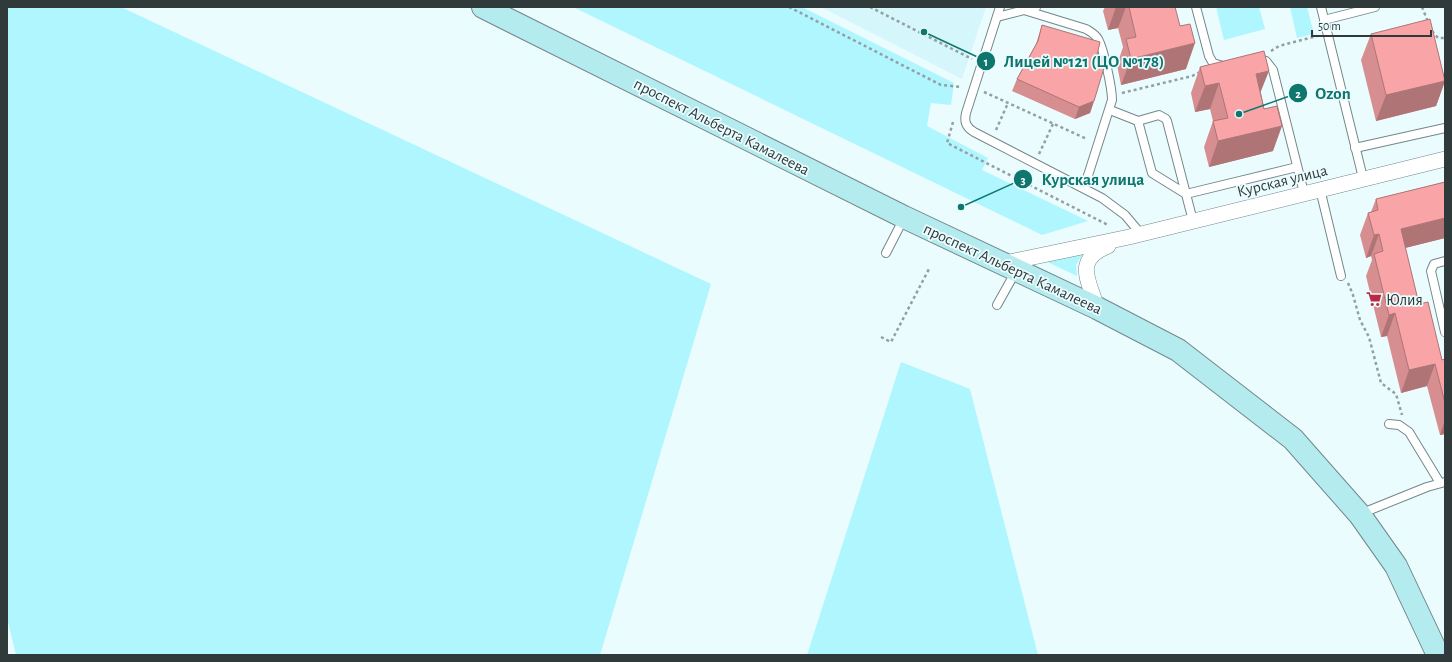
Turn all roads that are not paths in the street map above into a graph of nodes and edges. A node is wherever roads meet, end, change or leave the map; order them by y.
1 (1000, 7) edge
2 (1036, 7) edge
3 (1196, 7) edge
4 (1321, 7) edge
5 (1376, 7) edge
6 (497, 10) edge
7 (1024, 10) junction
8 (997, 17) junction
9 (1324, 20) junction
10 (1249, 60) edge
11 (1229, 65) edge
12 (1110, 110) junction
13 (1138, 121) junction
14 (1445, 128) edge
15 (1355, 148) junction
16 (1445, 159) edge
17 (1297, 167) junction
18 (1363, 178) junction
19 (1084, 188) junction
20 (1320, 189) junction
21 (1304, 193) junction
22 (1186, 194) junction
23 (904, 217) junction
24 (1193, 221) junction
25 (1135, 236) junction
26 (886, 253) dead end
27 (1445, 261) edge
28 (1011, 266) junction
29 (1341, 276) road end
30 (997, 305) dead end
31 (1096, 308) junction
32 (1445, 332) edge
33 (1389, 424) dead end
34 (1442, 483) edge
35 (1360, 515) junction
36 (1438, 655) edge

1 - 8 lane
2 - 7 lane
3 - 11 lane
4 - 9 lane
5 - 9 lane
6 - 23 main road, проспект Альберта Камалеева
7 - 8 lane
7 - 12 lane
8 - 19 lane
9 - 15 lane
10 - 17 lane
12 - 13 lane
12 - 19 lane
13 - 22 lane
13 - 22 lane
14 - 15 lane
15 - 18 lane
16 - 18 street, Курская улица
17 - 21 lane
17 - 22 lane
18 - 20 street, Курская улица
19 - 25 lane
20 - 21 street, Курская улица
20 - 29 lane
21 - 24 street, Курская улица
22 - 24 lane
23 - 26 lane
23 - 28 main road, проспект Альберта Камалеева
24 - 25 street, Курская улица
25 - 28 street, Курская улица
25 - 31 street, Курская улица
27 - 32 lane
28 - 30 lane
28 - 31 main road, проспект Альберта Камалеева
31 - 35 main road, проспект Альберта Камалеева
33 - 34 lane
34 - 35 lane
35 - 36 main road, проспект Альберта Камалеева

